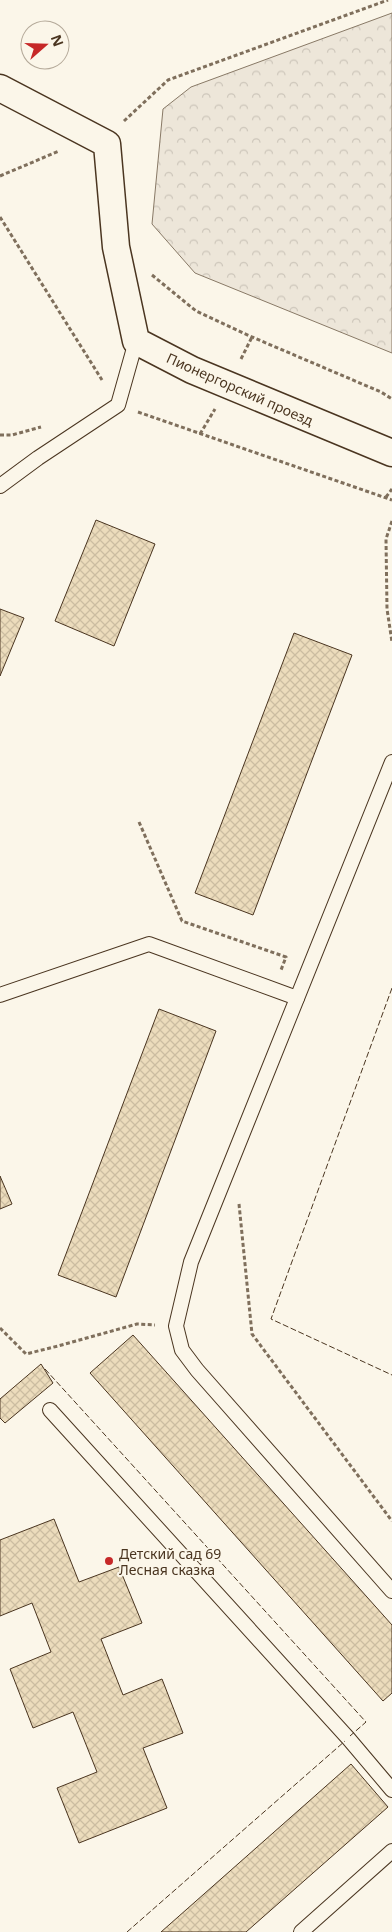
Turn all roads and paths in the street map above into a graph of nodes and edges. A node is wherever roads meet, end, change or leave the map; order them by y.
1 (388, 0) edge
2 (0, 88) edge
3 (93, 137) junction
4 (0, 176) edge
5 (0, 217) edge
6 (116, 247) junction
7 (136, 341) junction
8 (392, 399) edge
9 (118, 406) junction
10 (392, 453) edge
11 (0, 486) edge
12 (392, 489) edge
13 (386, 497) junction
14 (392, 500) edge
15 (392, 521) edge
16 (392, 642) edge
17 (392, 762) edge
18 (0, 996) edge
19 (297, 998) junction
20 (176, 1326) junction
21 (0, 1328) edge
22 (50, 1410) dead end
23 (392, 1591) edge
24 (392, 1790) edge
25 (392, 1851) edge
26 (301, 1932) edge

1 - 3 path
2 - 3 street
3 - 4 path
3 - 6 street
5 - 9 path
6 - 7 street
6 - 8 path
7 - 9 lane
7 - 10 street, Пионергорский проезд
9 - 11 lane
9 - 13 path
12 - 13 path
13 - 14 path
15 - 16 path
17 - 19 lane
18 - 19 lane
19 - 20 lane
20 - 21 path
20 - 23 lane
22 - 24 lane
25 - 26 lane

